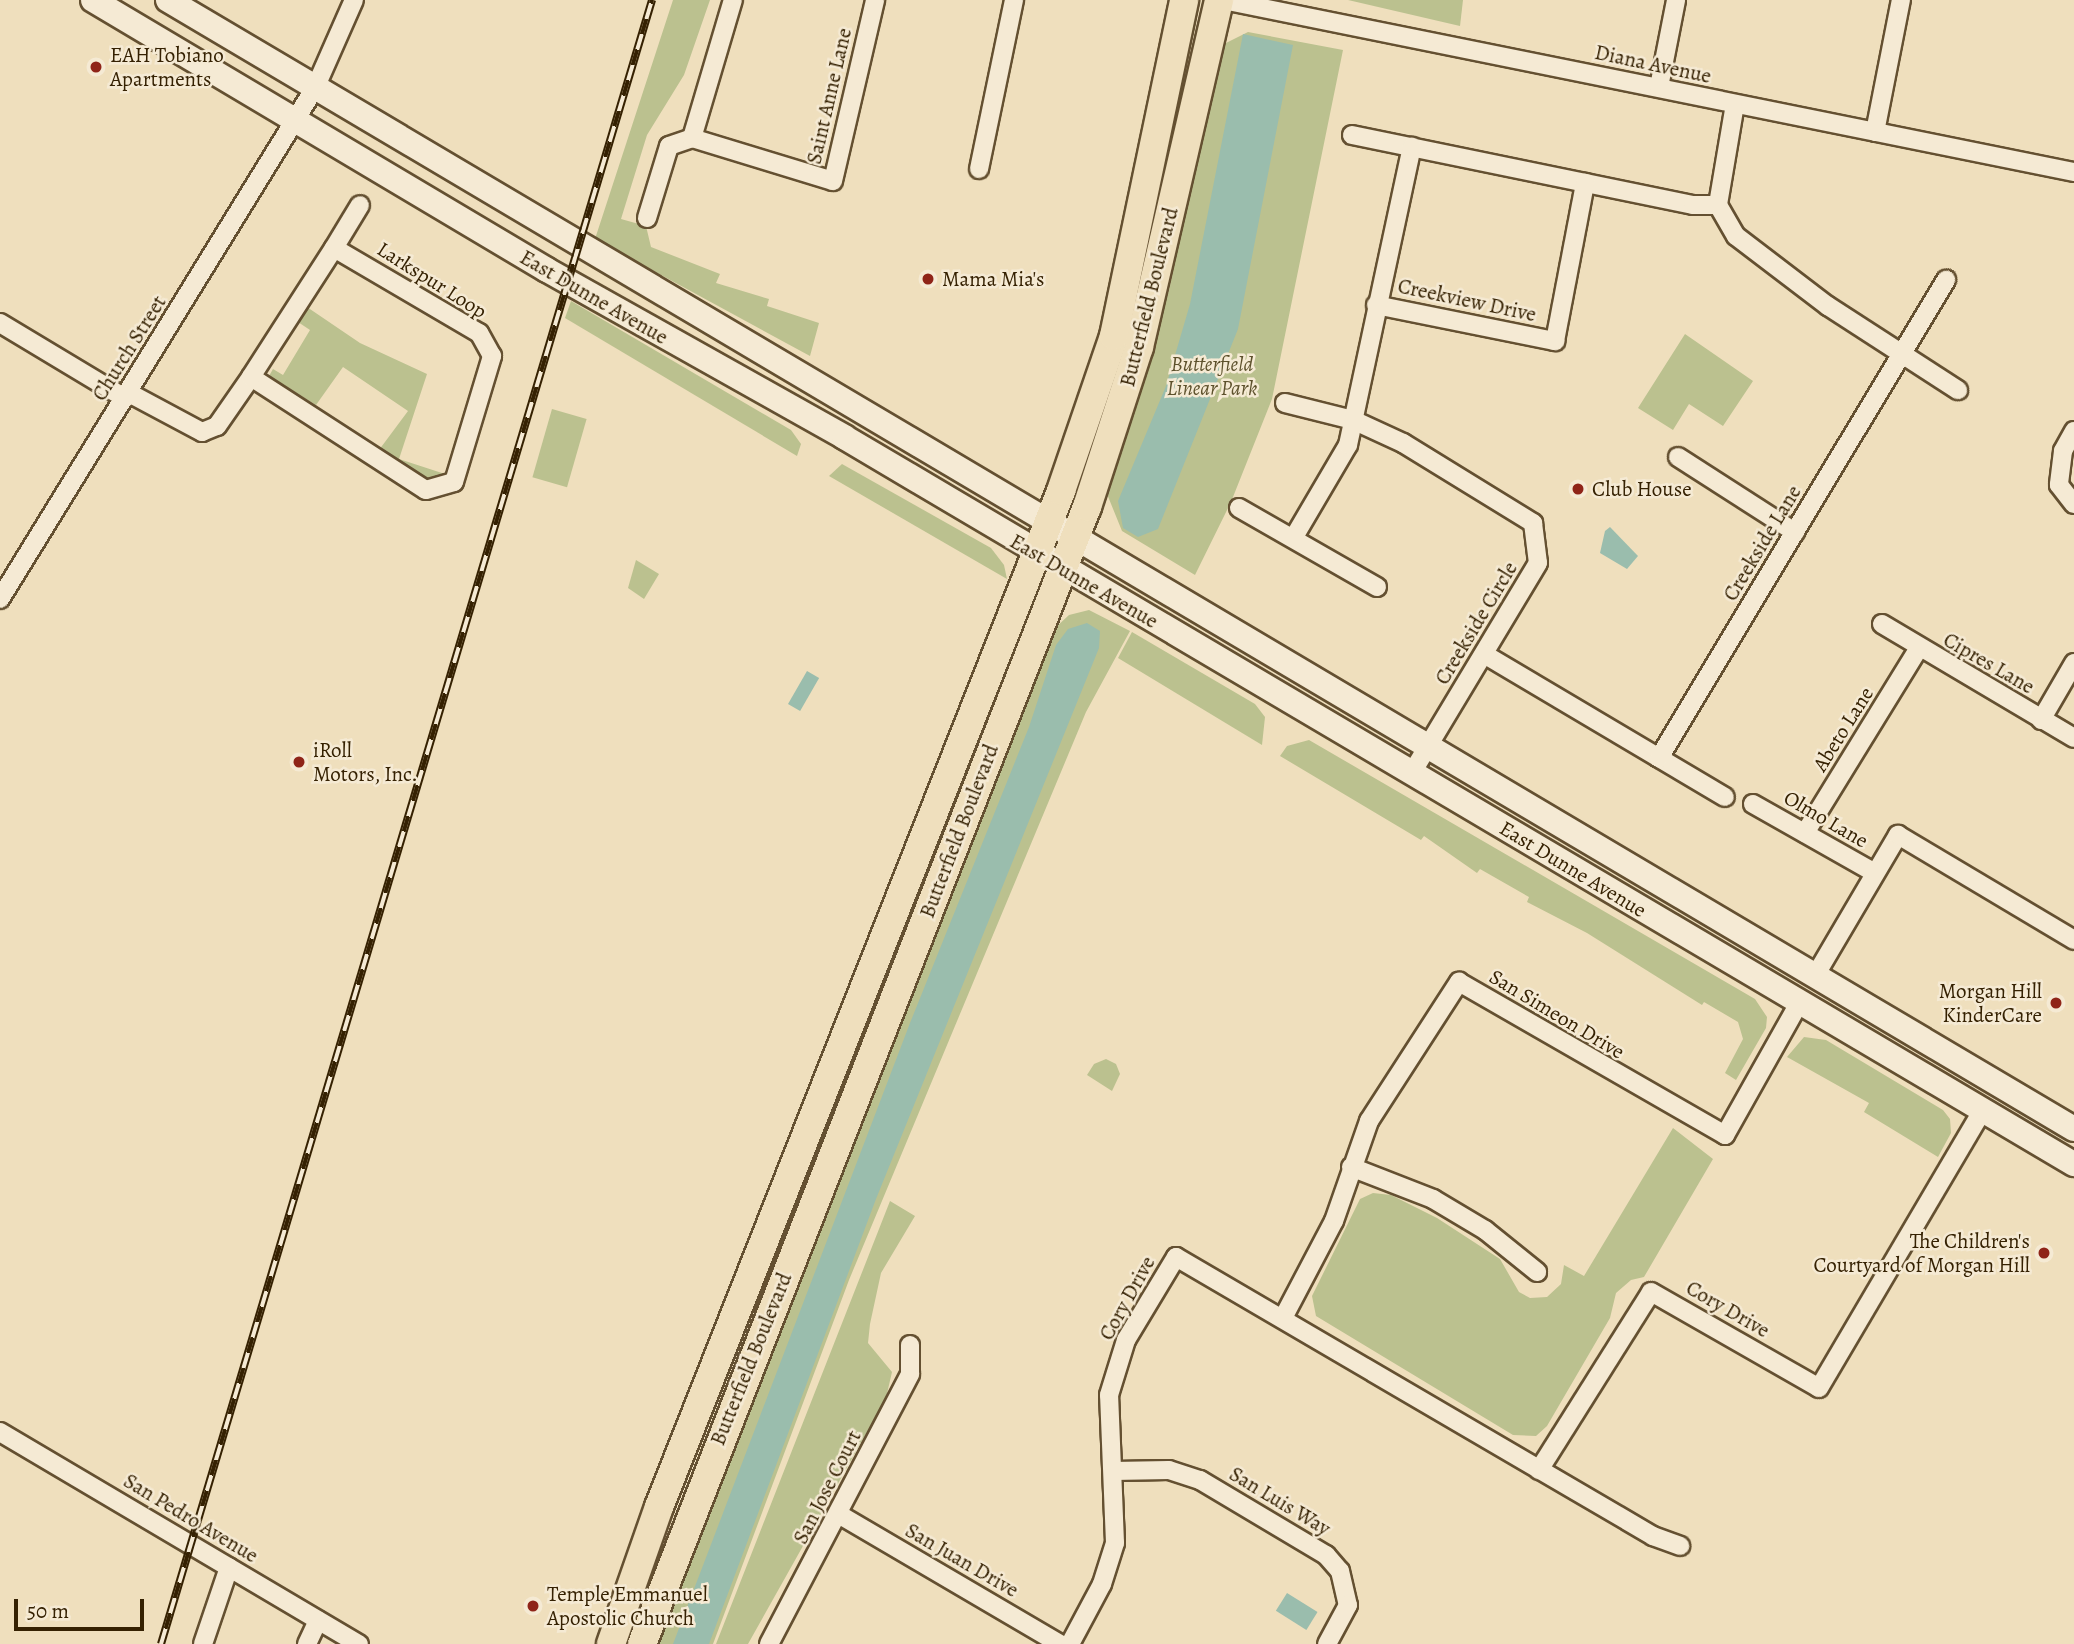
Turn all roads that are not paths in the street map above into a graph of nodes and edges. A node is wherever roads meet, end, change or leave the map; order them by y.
1 (93, 0) edge
2 (168, 0) edge
3 (354, 0) edge
4 (733, 0) edge
5 (875, 0) edge
6 (1014, 0) edge
7 (1184, 0) edge
8 (1221, 0) edge
9 (1676, 0) edge
10 (1901, 0) edge
11 (316, 86) junction
12 (1659, 88) junction
13 (1735, 104) junction
14 (295, 120) junction
15 (1875, 132) junction
16 (1352, 135) dead end
17 (692, 138) junction
18 (1412, 147) junction
19 (979, 169) dead end
20 (2074, 172) edge
21 (1585, 183) junction
22 (360, 205) dead end
23 (1718, 205) junction
24 (647, 218) dead end
25 (334, 248) junction
26 (1946, 280) dead end
27 (1376, 305) junction
28 (0, 323) edge
29 (735, 336) junction
30 (1903, 352) junction
31 (700, 359) junction
32 (251, 377) junction
33 (1958, 390) dead end
34 (127, 396) junction
35 (1286, 404) dead end
36 (1353, 421) junction
37 (2074, 431) edge
38 (1678, 457) dead end
39 (2074, 504) edge
40 (1239, 508) dead end
41 (1049, 525) junction
42 (1795, 532) junction
43 (1294, 537) junction
44 (1073, 539) junction
45 (1035, 553) junction
46 (1062, 568) junction
47 (1377, 587) dead end
48 (0, 599) edge
49 (1882, 624) dead end
50 (1919, 648) junction
51 (1485, 654) junction
52 (2074, 663) edge
53 (2041, 720) junction
54 (2074, 738) edge
55 (1427, 748) junction
56 (1659, 758) junction
57 (1412, 773) junction
58 (1725, 797) dead end
59 (1754, 804) dead end
60 (1805, 833) junction
61 (1875, 873) junction
62 (2074, 940) edge
63 (1815, 976) junction
64 (1799, 1003) junction
65 (1939, 1050) junction
66 (1982, 1111) junction
67 (2074, 1129) edge
68 (2074, 1164) edge
69 (1351, 1167) junction
70 (1537, 1272) dead end
71 (1283, 1318) junction
72 (910, 1345) dead end
73 (0, 1432) edge
74 (1539, 1470) junction
75 (1113, 1471) junction
76 (840, 1515) junction
77 (1679, 1546) dead end
78 (229, 1567) junction
79 (318, 1620) junction
80 (203, 1644) edge
81 (307, 1644) edge
82 (359, 1644) edge
83 (611, 1644) edge
84 (642, 1644) edge
85 (769, 1644) edge
86 (1060, 1644) edge
87 (1070, 1644) edge
88 (1327, 1644) edge

1 - 14 main road, East Dunne Avenue
2 - 11 main road, East Dunne Avenue
3 - 11 street, Church Street
4 - 17 street
5 - 17 street, Saint Anne Lane
6 - 19 street
7 - 41 main road, Butterfield Boulevard
8 - 12 street, Diana Avenue
8 - 44 main road, Butterfield Boulevard
9 - 12 street
10 - 15 street
11 - 14 street, Church Street
11 - 29 main road, East Dunne Avenue
12 - 13 street, Diana Avenue
13 - 15 street, Diana Avenue
13 - 23 street
14 - 31 main road, East Dunne Avenue
14 - 34 street, Church Street
15 - 20 street, Diana Avenue
16 - 18 street
17 - 24 street
18 - 21 street
18 - 27 street
21 - 23 street
21 - 27 street, Creekview Drive
22 - 25 street
23 - 30 street
25 - 32 street
25 - 32 street, Larkspur Loop
26 - 30 street, Creekside Lane
27 - 36 street
28 - 34 street
29 - 31 main road
29 - 41 main road, East Dunne Avenue
30 - 33 street
30 - 42 street, Creekside Lane
31 - 45 main road, East Dunne Avenue
32 - 34 street
34 - 48 street, Church Street
35 - 36 street, Creekside Circle
36 - 43 street
36 - 51 street, Creekside Circle
37 - 39 street
38 - 42 street
40 - 43 street
41 - 44 main road, East Dunne Avenue
41 - 45 main road, Butterfield Boulevard
42 - 56 street, Creekside Lane
43 - 47 street
44 - 46 main road, Butterfield Boulevard
44 - 55 main road, East Dunne Avenue
45 - 46 main road, East Dunne Avenue
45 - 83 main road, Butterfield Boulevard
46 - 57 main road, East Dunne Avenue
46 - 84 main road, Butterfield Boulevard
49 - 50 street, Cipres Lane
50 - 53 street, Cipres Lane
50 - 60 street, Abeto Lane
51 - 55 street, Creekside Circle
51 - 56 street
52 - 53 street
53 - 54 street, Cipres Lane
55 - 57 street, Creekside Circle
55 - 63 main road, East Dunne Avenue
56 - 58 street
57 - 64 main road, East Dunne Avenue
59 - 60 street, Olmo Lane
60 - 61 street, Olmo Lane
61 - 62 street
61 - 63 street
63 - 65 main road, East Dunne Avenue
64 - 65 main road
64 - 66 main road, East Dunne Avenue
64 - 69 street, San Simeon Drive
65 - 67 main road, East Dunne Avenue
66 - 68 main road, East Dunne Avenue
66 - 74 street, Cory Drive
69 - 70 street
69 - 71 street, San Simeon Drive
71 - 74 street, Cory Drive
71 - 75 street, Cory Drive
72 - 76 street, San Jose Court
73 - 78 street, San Pedro Avenue
74 - 77 street, Cory Drive
75 - 87 street, Cory Drive
75 - 88 street, San Luis Way
76 - 85 street, San Jose Court
76 - 86 street, San Juan Drive
78 - 79 street, San Pedro Avenue
78 - 80 street
79 - 81 street
79 - 82 street, San Pedro Avenue

